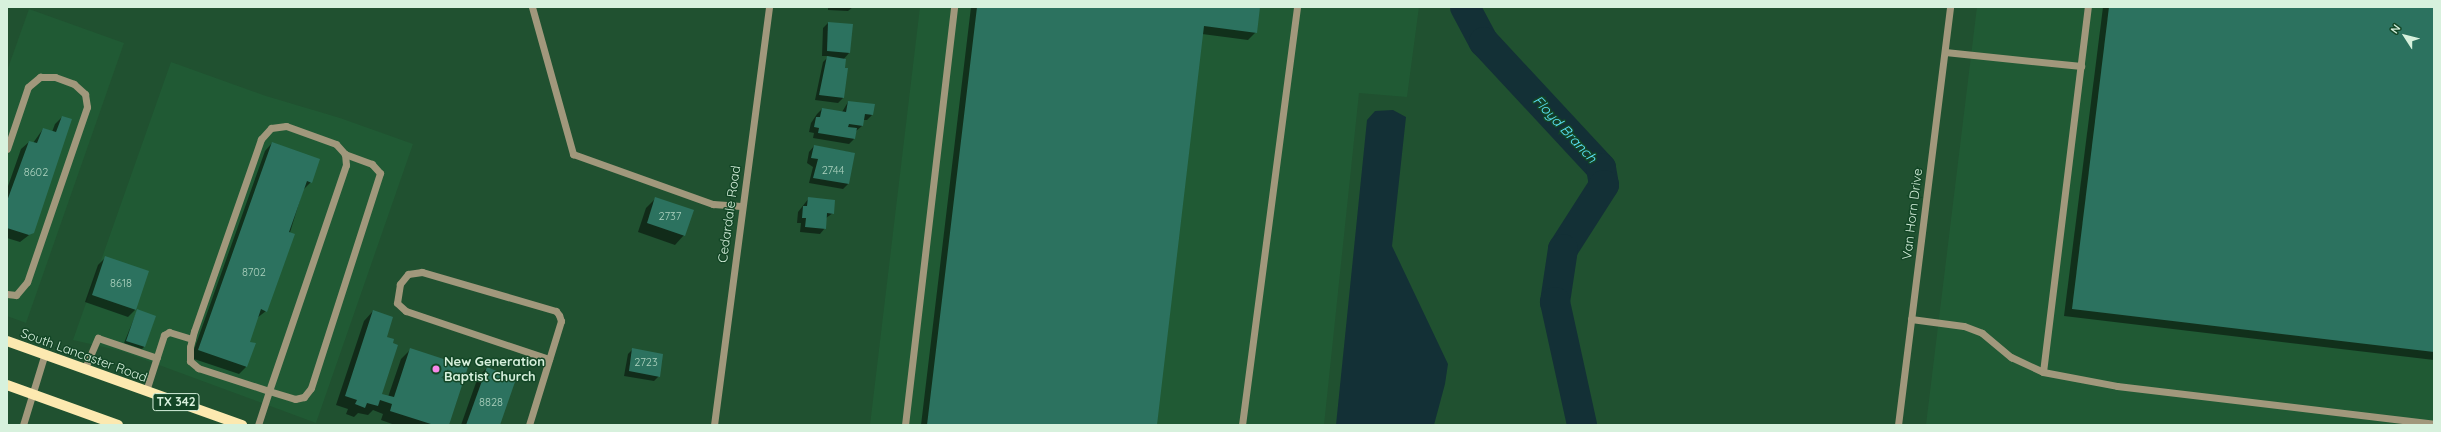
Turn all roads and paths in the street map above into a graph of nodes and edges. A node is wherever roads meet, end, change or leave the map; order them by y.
1 (532, 7) edge
2 (770, 7) edge
3 (954, 7) edge
4 (1297, 7) edge
5 (1950, 7) edge
6 (2088, 7) edge
7 (1945, 52) junction
8 (2081, 66) junction
9 (7, 149) edge
10 (345, 154) junction
11 (742, 206) junction
12 (7, 294) edge
13 (1911, 319) junction
14 (192, 339) junction
15 (7, 341) edge
16 (45, 353) junction
17 (157, 358) junction
18 (549, 359) junction
19 (85, 368) junction
20 (2043, 372) junction
21 (7, 385) edge
22 (146, 391) junction
23 (269, 391) junction
24 (33, 394) junction
25 (2434, 424) edge
26 (23, 425) edge
27 (118, 425) edge
28 (242, 425) edge
29 (258, 425) edge
30 (529, 425) edge
31 (714, 425) edge
32 (905, 425) edge
33 (1242, 425) edge
34 (1898, 425) edge

1 - 11 street
2 - 11 street, Cedardale Road
3 - 32 street
4 - 33 street
5 - 7 street, Van Horn Drive
6 - 8 street
7 - 8 street
7 - 13 street, Van Horn Drive
8 - 20 street
9 - 12 street
10 - 14 street
10 - 23 street
10 - 23 street
11 - 31 street, Cedardale Road
13 - 20 street
13 - 34 street, Van Horn Drive
14 - 17 street
14 - 23 street
15 - 16 main road, South Lancaster Road / TX 342
16 - 19 main road, South Lancaster Road / TX 342
16 - 24 street
17 - 19 street
17 - 22 street
18 - 18 street
18 - 30 street
19 - 22 main road, South Lancaster Road / TX 342
20 - 25 street
21 - 24 main road
22 - 28 main road, South Lancaster Road / TX 342
23 - 29 street
24 - 26 street
24 - 27 main road

